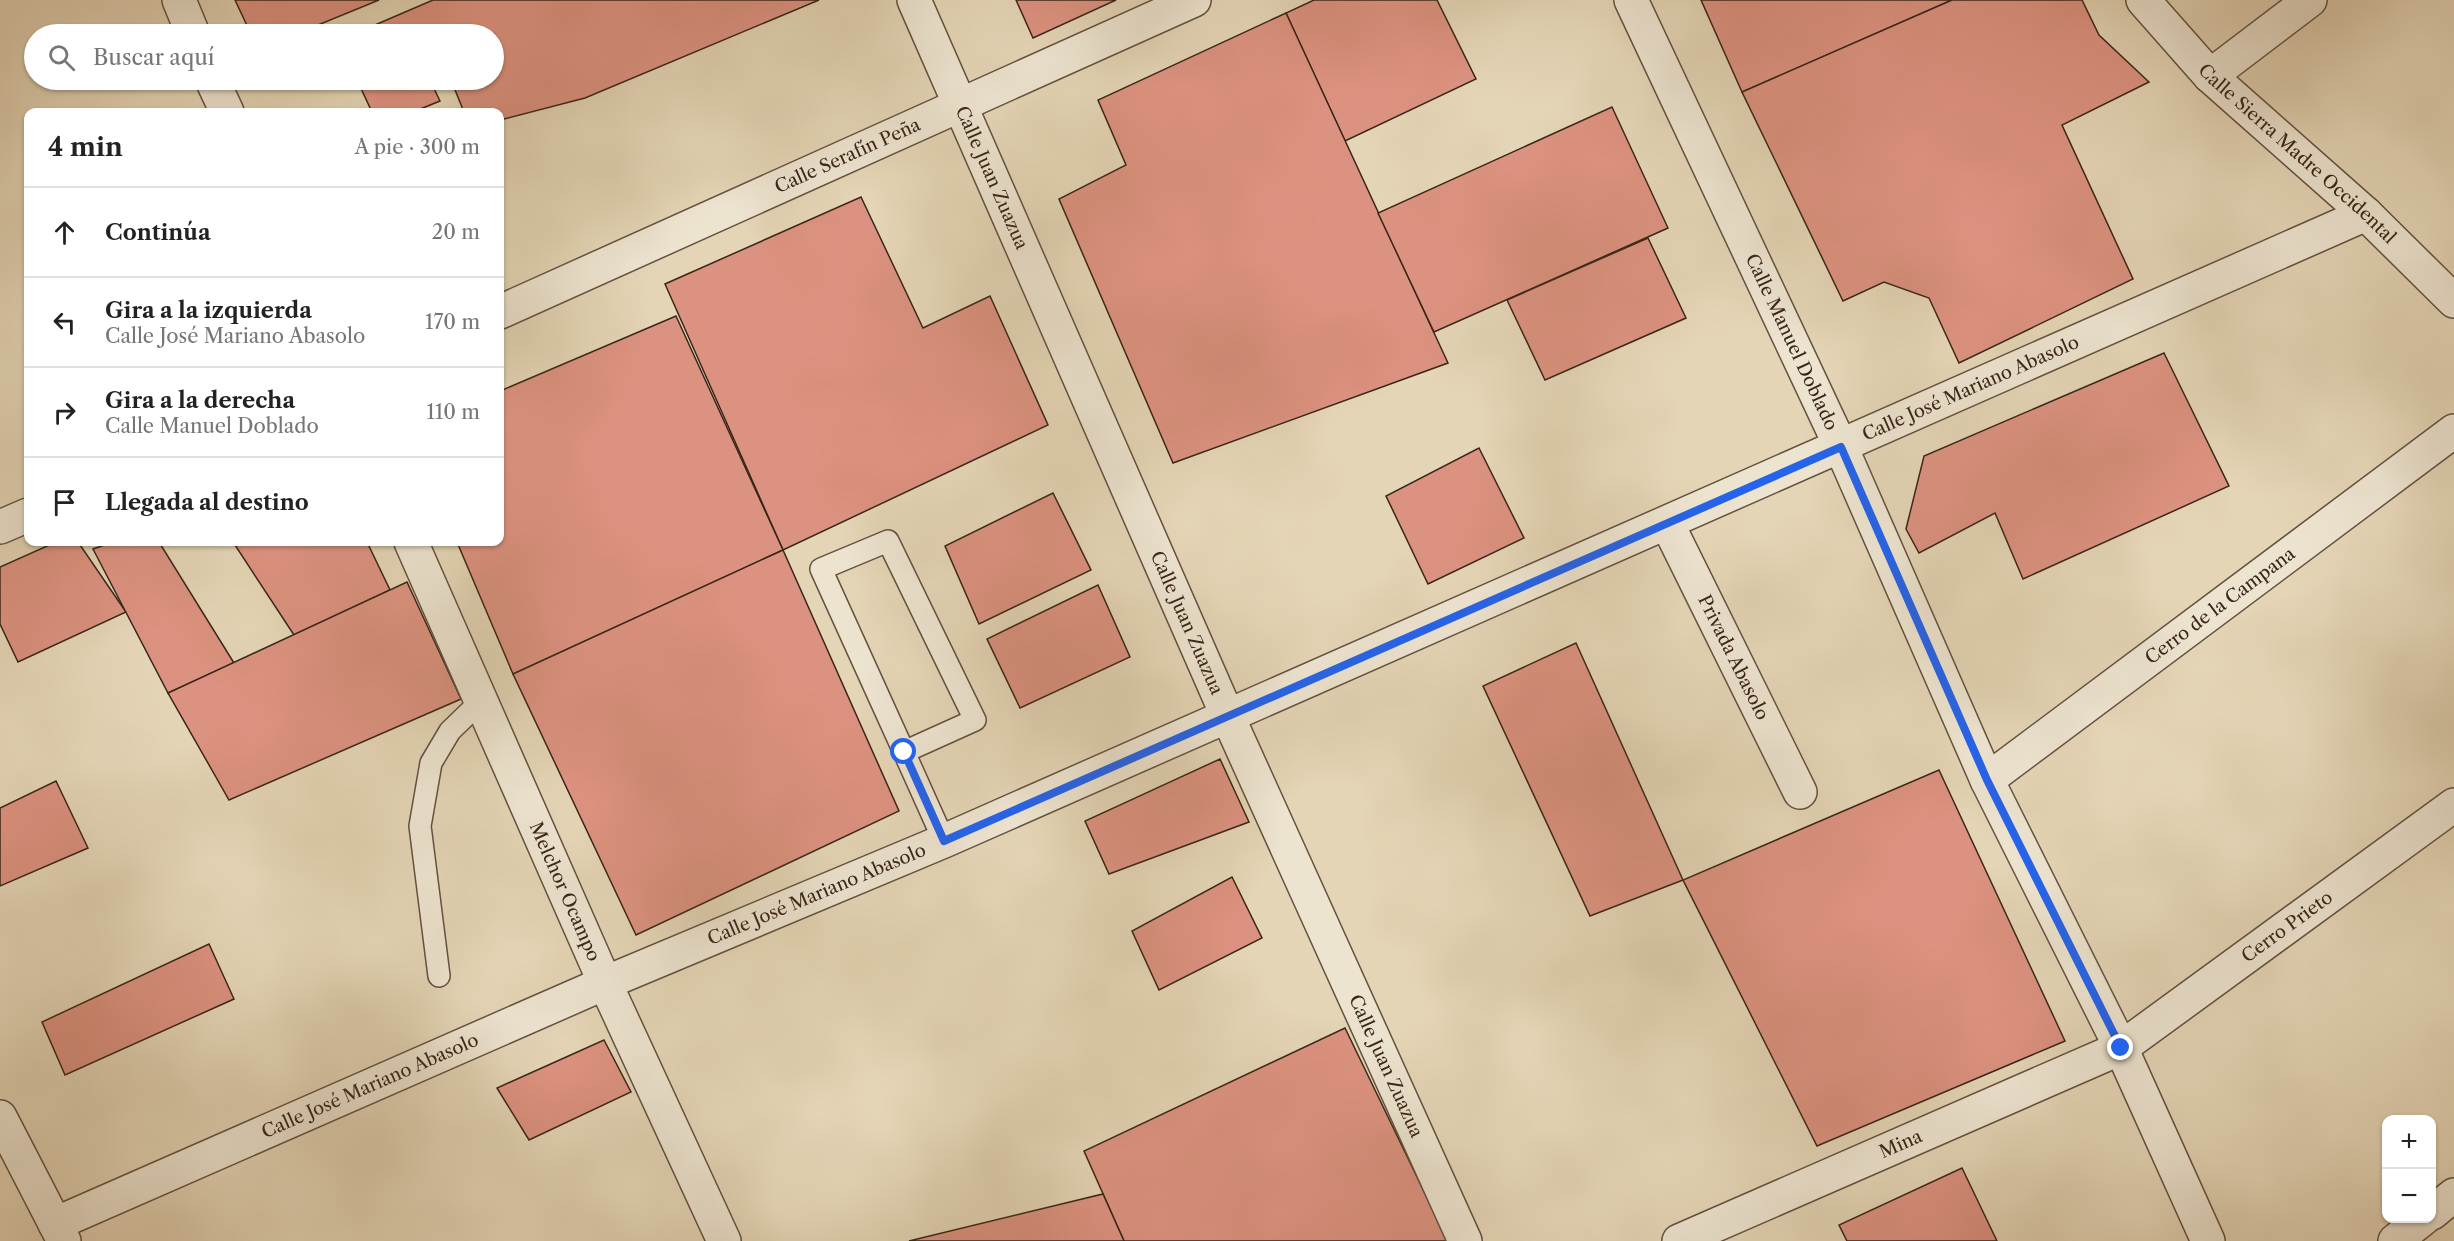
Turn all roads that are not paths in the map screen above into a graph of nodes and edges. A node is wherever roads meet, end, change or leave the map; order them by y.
1 (178, 0) edge
2 (914, 0) edge
3 (1194, 0) edge
4 (1631, 0) edge
5 (2144, 0) edge
6 (2310, 0) edge
7 (189, 24) edge
8 (2210, 76) junction
9 (217, 90) edge
10 (962, 105) junction
11 (225, 108) edge
12 (2366, 214) junction
13 (2454, 301) edge
14 (504, 310) edge
15 (2454, 431) edge
16 (1841, 447) junction
17 (24, 517) edge
18 (1668, 523) junction
19 (0, 527) edge
20 (413, 546) edge
21 (481, 701) junction
22 (1228, 717) junction
23 (904, 752) junction
24 (1987, 780) junction
25 (1800, 792) dead end
26 (2454, 805) edge
27 (944, 841) junction
28 (439, 976) dead end
29 (605, 983) junction
30 (2121, 1048) junction
31 (0, 1117) edge
32 (2454, 1195) edge
33 (2436, 1210) edge
34 (2418, 1223) edge
35 (59, 1232) edge
36 (724, 1241) edge
37 (1465, 1241) edge
38 (1679, 1241) edge
39 (2208, 1241) edge
40 (2395, 1241) edge

1 - 7 street
2 - 10 street, Calle Juan Zuazua
3 - 10 street, Calle Serafín Peña
4 - 16 street, Calle Manuel Doblado
5 - 8 street, Calle Sierra Madre Occidental
6 - 8 street
8 - 12 street, Calle Sierra Madre Occidental
9 - 11 street
10 - 14 street, Calle Serafín Peña
10 - 22 street, Calle Juan Zuazua
12 - 13 street, Calle Sierra Madre Occidental
12 - 16 street, Calle José Mariano Abasolo
15 - 24 street, Cerro de la Campana
16 - 18 street, Calle José Mariano Abasolo
16 - 24 street, Calle Manuel Doblado
17 - 19 street
18 - 22 street, Calle José Mariano Abasolo
18 - 25 street, Privada Abasolo
20 - 21 street, Melchor Ocampo
21 - 28 lane
21 - 29 street, Melchor Ocampo
22 - 27 street, Calle José Mariano Abasolo
22 - 37 street, Calle Juan Zuazua
23 - 23 lane
23 - 27 lane
24 - 30 street, Calle Manuel Doblado
26 - 30 street, Cerro Prieto
27 - 29 street, Calle José Mariano Abasolo
29 - 35 street, Calle José Mariano Abasolo
29 - 36 street, Melchor Ocampo
30 - 38 street, Mina
30 - 39 street, Calle Manuel Doblado
31 - 35 street
32 - 33 street
34 - 40 street

